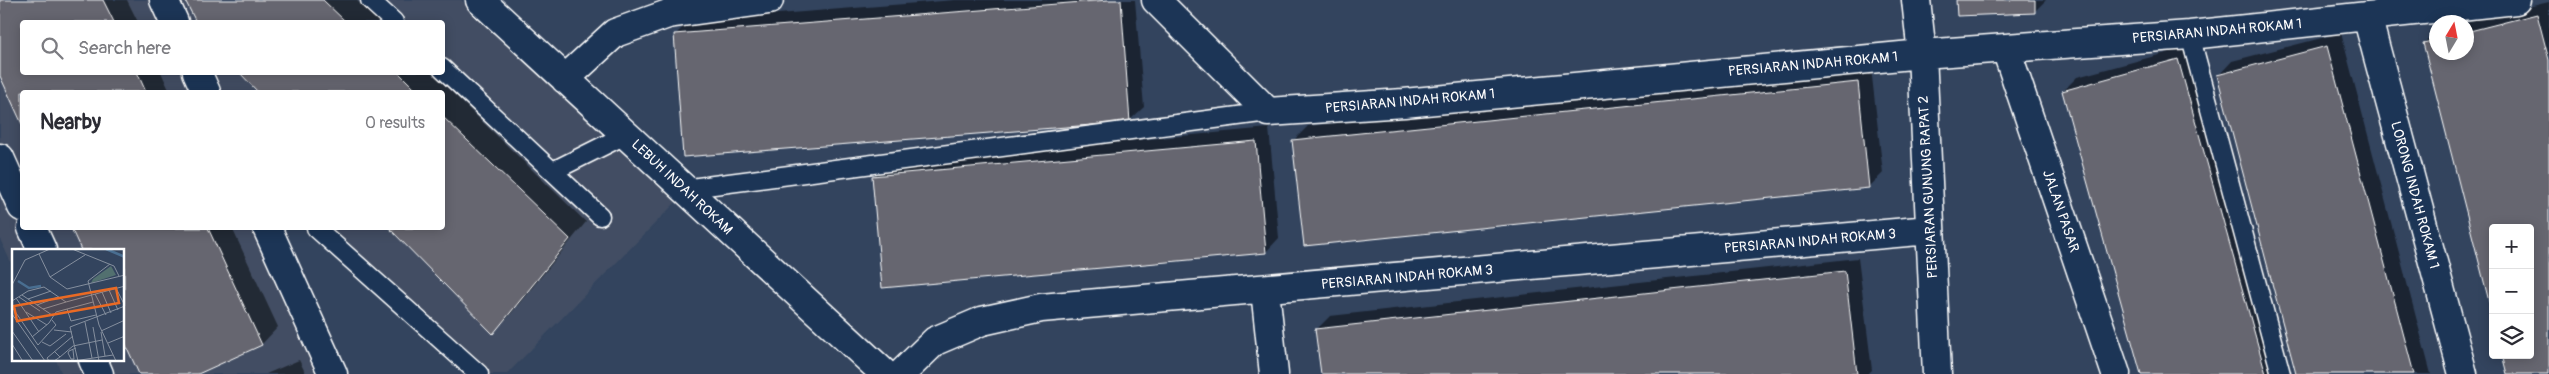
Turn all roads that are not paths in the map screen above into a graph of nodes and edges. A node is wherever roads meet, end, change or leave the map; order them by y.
1 (164, 0) edge
2 (370, 0) edge
3 (480, 0) edge
4 (769, 0) edge
5 (1156, 0) edge
6 (1916, 0) edge
7 (2516, 0) edge
8 (2367, 16) junction
9 (173, 20) edge
10 (392, 20) edge
11 (2190, 36) junction
12 (2006, 48) junction
13 (1922, 54) junction
14 (445, 71) edge
15 (198, 75) edge
16 (565, 79) junction
17 (205, 90) edge
18 (1268, 112) junction
19 (625, 135) junction
20 (0, 158) edge
21 (552, 171) junction
22 (683, 189) junction
23 (20, 203) edge
24 (600, 216) dead end
25 (33, 230) edge
26 (268, 230) edge
27 (318, 230) edge
28 (1930, 230) junction
29 (42, 249) edge
30 (1265, 290) junction
31 (94, 362) edge
32 (99, 374) edge
33 (333, 374) edge
34 (479, 374) edge
35 (885, 374) edge
36 (901, 374) edge
37 (1274, 374) edge
38 (1937, 374) edge
39 (2116, 374) edge
40 (2281, 374) edge
41 (2463, 374) edge

1 - 9 street
2 - 10 lane
3 - 16 street, LEBUH INDAH ROKAM
4 - 16 street
5 - 18 street
6 - 13 street, PERSIARAN GUNUNG RAPAT 2
7 - 8 street, PERSIARAN INDAH ROKAM 1
8 - 11 street, PERSIARAN INDAH ROKAM 1
8 - 41 street, LORONG INDAH ROKAM 1
11 - 12 street, PERSIARAN INDAH ROKAM 1
11 - 40 lane
12 - 13 street, PERSIARAN INDAH ROKAM 1
12 - 39 street, JALAN PASAR
13 - 18 street, PERSIARAN INDAH ROKAM 1
13 - 28 street, PERSIARAN GUNUNG RAPAT 2
14 - 21 lane
15 - 17 street
16 - 19 street, LEBUH INDAH ROKAM
18 - 22 lane
19 - 21 lane
19 - 22 street, LEBUH INDAH ROKAM
20 - 23 street
21 - 24 lane
22 - 35 street, LEBUH INDAH ROKAM
25 - 29 street
26 - 33 street
27 - 34 lane
28 - 30 street, PERSIARAN INDAH ROKAM 3
28 - 38 street, PERSIARAN GUNUNG RAPAT 2
30 - 36 street, PERSIARAN INDAH ROKAM 3
30 - 37 street
31 - 32 street

